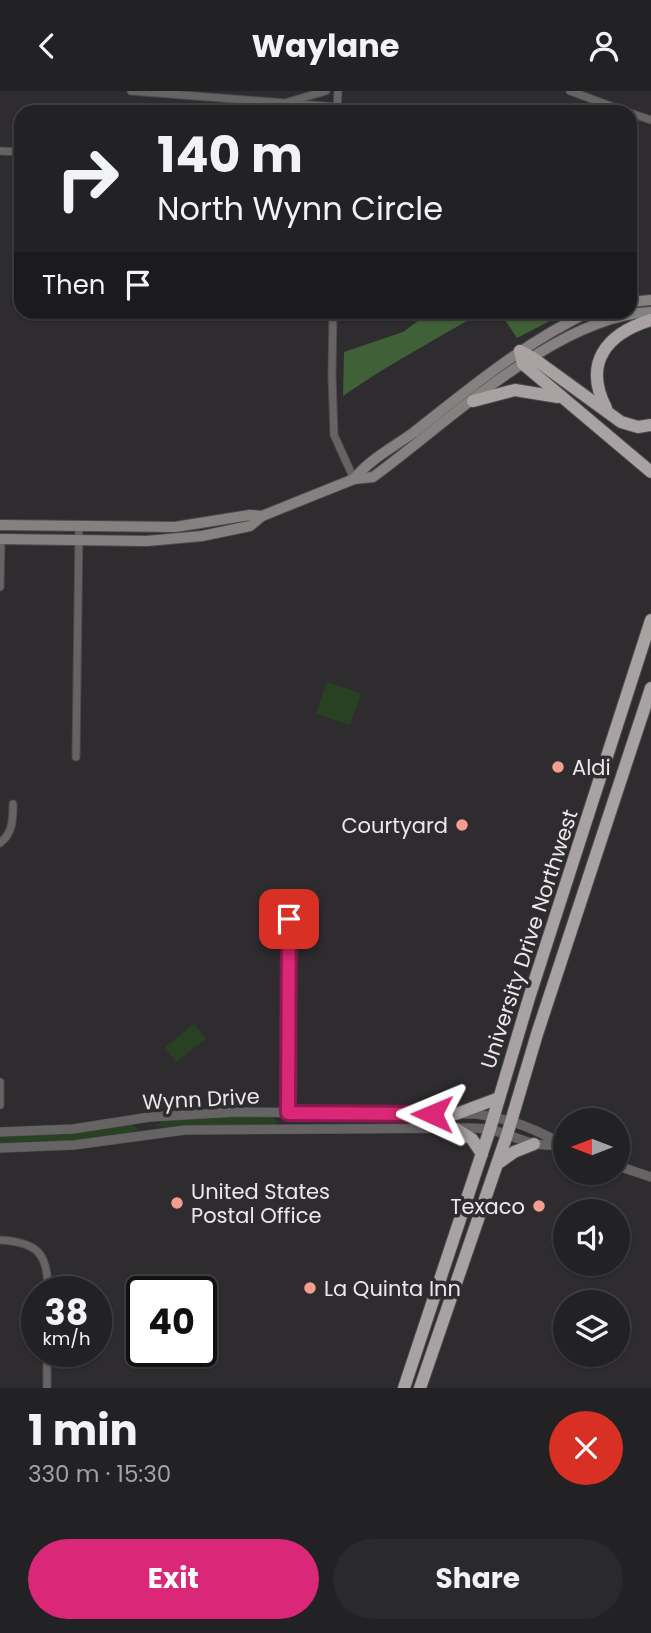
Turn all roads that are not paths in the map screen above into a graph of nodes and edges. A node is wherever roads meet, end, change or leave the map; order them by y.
1 (131, 91) edge
2 (326, 91) edge
3 (570, 91) edge
4 (284, 103) junction
5 (299, 105) edge
6 (608, 105) edge
7 (333, 319) edge
8 (575, 319) edge
9 (610, 319) edge
10 (651, 320) edge
11 (525, 358) junction
12 (561, 398) junction
13 (473, 401) junction
14 (608, 411) junction
15 (651, 425) edge
16 (651, 472) edge
17 (354, 479) junction
18 (262, 516) junction
19 (0, 526) edge
20 (79, 527) junction
21 (1, 539) edge
22 (79, 541) junction
23 (0, 587) edge
24 (651, 620) edge
25 (651, 688) edge
26 (76, 757) dead end
27 (13, 804) dead end
28 (0, 843) edge
29 (289, 919) dead end
30 (0, 1082) edge
31 (499, 1098) junction
32 (0, 1105) edge
33 (288, 1113) junction
34 (456, 1114) junction
35 (510, 1122) junction
36 (492, 1123) junction
37 (456, 1129) junction
38 (0, 1132) edge
39 (506, 1135) junction
40 (553, 1139) edge
41 (534, 1144) junction
42 (553, 1146) edge
43 (0, 1148) edge
44 (482, 1154) junction
45 (497, 1165) junction
46 (630, 1169) edge
47 (651, 1177) edge
48 (0, 1240) edge
49 (47, 1276) edge
50 (47, 1367) edge
51 (47, 1388) edge
52 (404, 1388) edge
53 (420, 1388) edge

1 - 4 street
2 - 4 street
3 - 6 street
4 - 5 street
7 - 17 street
8 - 11 main road
9 - 11 main road
10 - 14 highway
11 - 12 highway
11 - 13 main road
11 - 14 highway
11 - 17 main road
12 - 13 highway
12 - 16 highway
13 - 17 main road
14 - 15 highway
17 - 18 main road
18 - 20 main road
18 - 22 main road
19 - 20 main road
20 - 22 street
21 - 22 main road
21 - 23 street
22 - 26 street
24 - 31 highway, University Drive Northwest
25 - 35 highway, University Drive Northwest
27 - 28 street
29 - 33 street
30 - 32 street
31 - 34 highway
31 - 36 highway, University Drive Northwest
33 - 34 street, Wynn Drive
33 - 38 street, Wynn Drive
34 - 36 street, Wynn Drive
35 - 36 street, Wynn Drive
35 - 39 highway, University Drive Northwest
35 - 40 street, Wynn Drive
36 - 37 street, Wynn Drive
36 - 39 street, Wynn Drive
36 - 44 highway, University Drive Northwest
37 - 43 street, Wynn Drive
37 - 44 highway
39 - 41 street, Wynn Drive
39 - 45 highway, University Drive Northwest
41 - 42 street, Wynn Drive
41 - 45 highway
44 - 52 highway, University Drive Northwest
45 - 53 highway, University Drive Northwest
46 - 47 street
48 - 49 street
50 - 51 street

